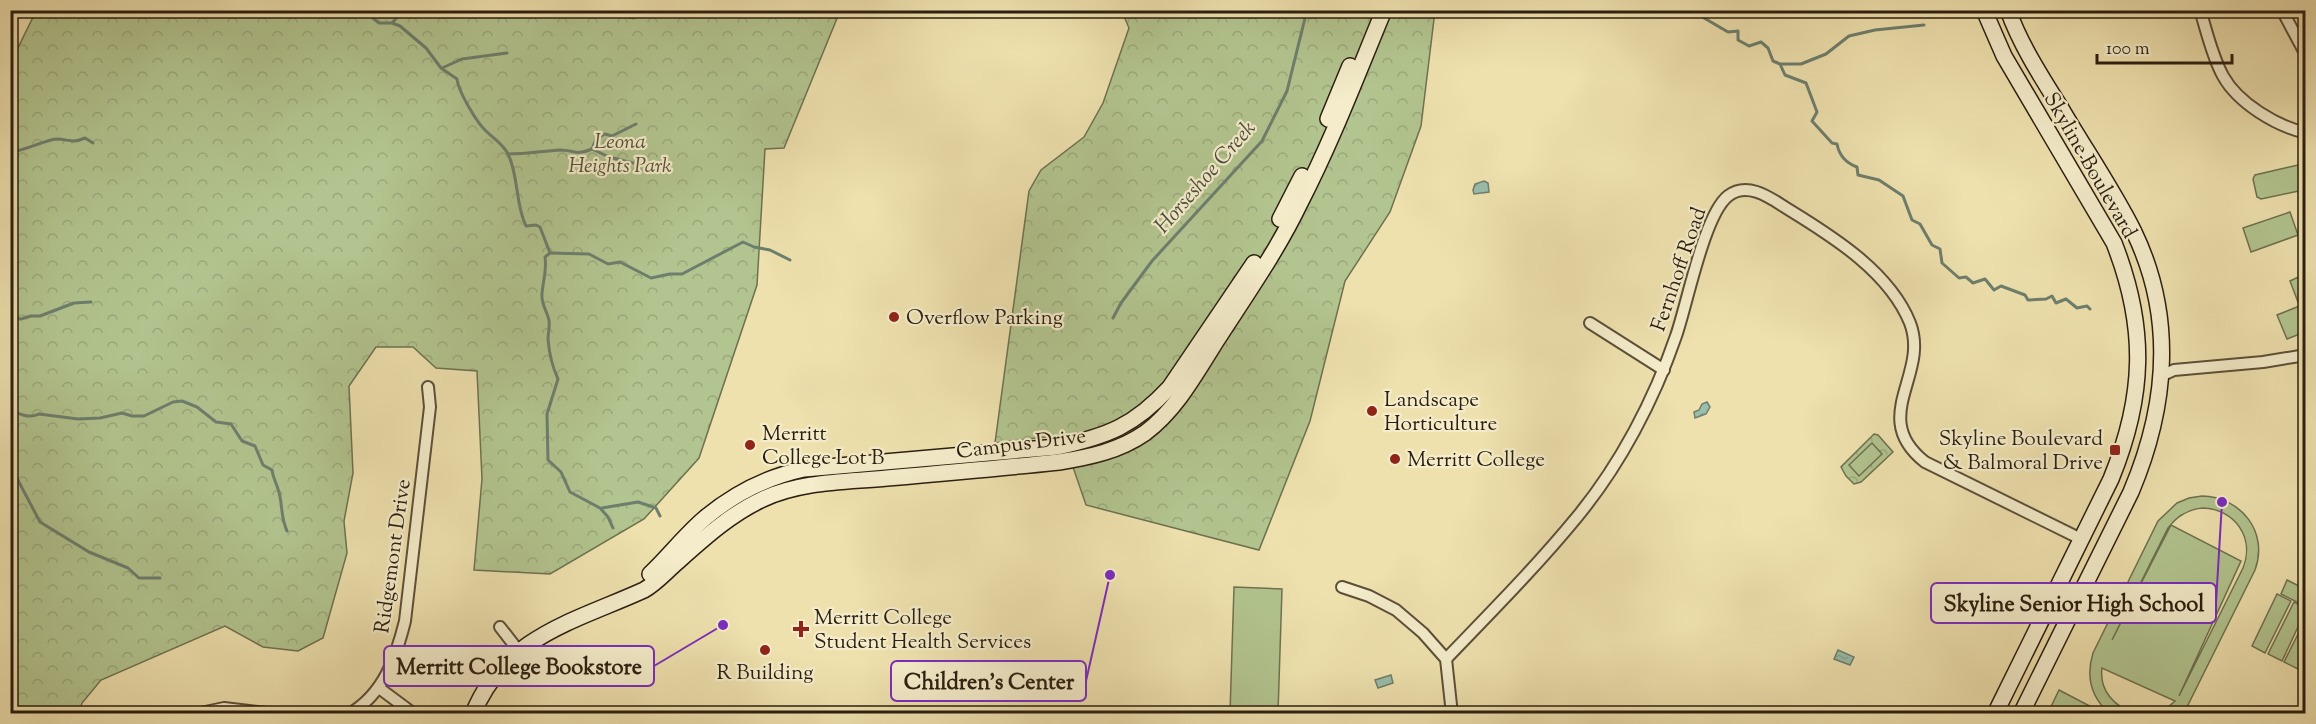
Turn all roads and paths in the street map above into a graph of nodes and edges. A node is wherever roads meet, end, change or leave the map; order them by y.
1 (1984, 10) edge
2 (2008, 10) edge
3 (2200, 10) edge
4 (2282, 10) edge
5 (1378, 12) edge
6 (2306, 55) edge
7 (2306, 133) edge
8 (1590, 323) dead end
9 (2306, 355) edge
10 (1664, 370) junction
11 (2138, 376) junction
12 (2161, 376) junction
13 (428, 387) dead end
14 (2081, 539) junction
15 (1342, 586) dead end
16 (500, 627) dead end
17 (518, 650) junction
18 (1446, 659) junction
19 (379, 688) junction
20 (273, 713) edge
21 (196, 714) edge
22 (349, 714) edge
23 (414, 714) edge
24 (473, 714) edge
25 (1452, 714) edge
26 (1995, 714) edge
27 (2021, 714) edge

1 - 11 main road, Skyline Boulevard
2 - 12 main road, Skyline Boulevard
3 - 7 street
4 - 6 street
5 - 17 main road, Campus Drive
8 - 10 street
9 - 12 street
10 - 14 street, Fernhoff Road
10 - 18 street, Fernhoff Road
11 - 12 main road
11 - 14 main road, Skyline Boulevard
12 - 27 main road, Skyline Boulevard
13 - 19 street, Ridgemont Drive
14 - 26 main road, Skyline Boulevard
15 - 18 street
16 - 17 street
17 - 24 main road, Campus Drive
18 - 25 street
19 - 22 street, Ridgemont Drive
19 - 23 street
20 - 21 street

